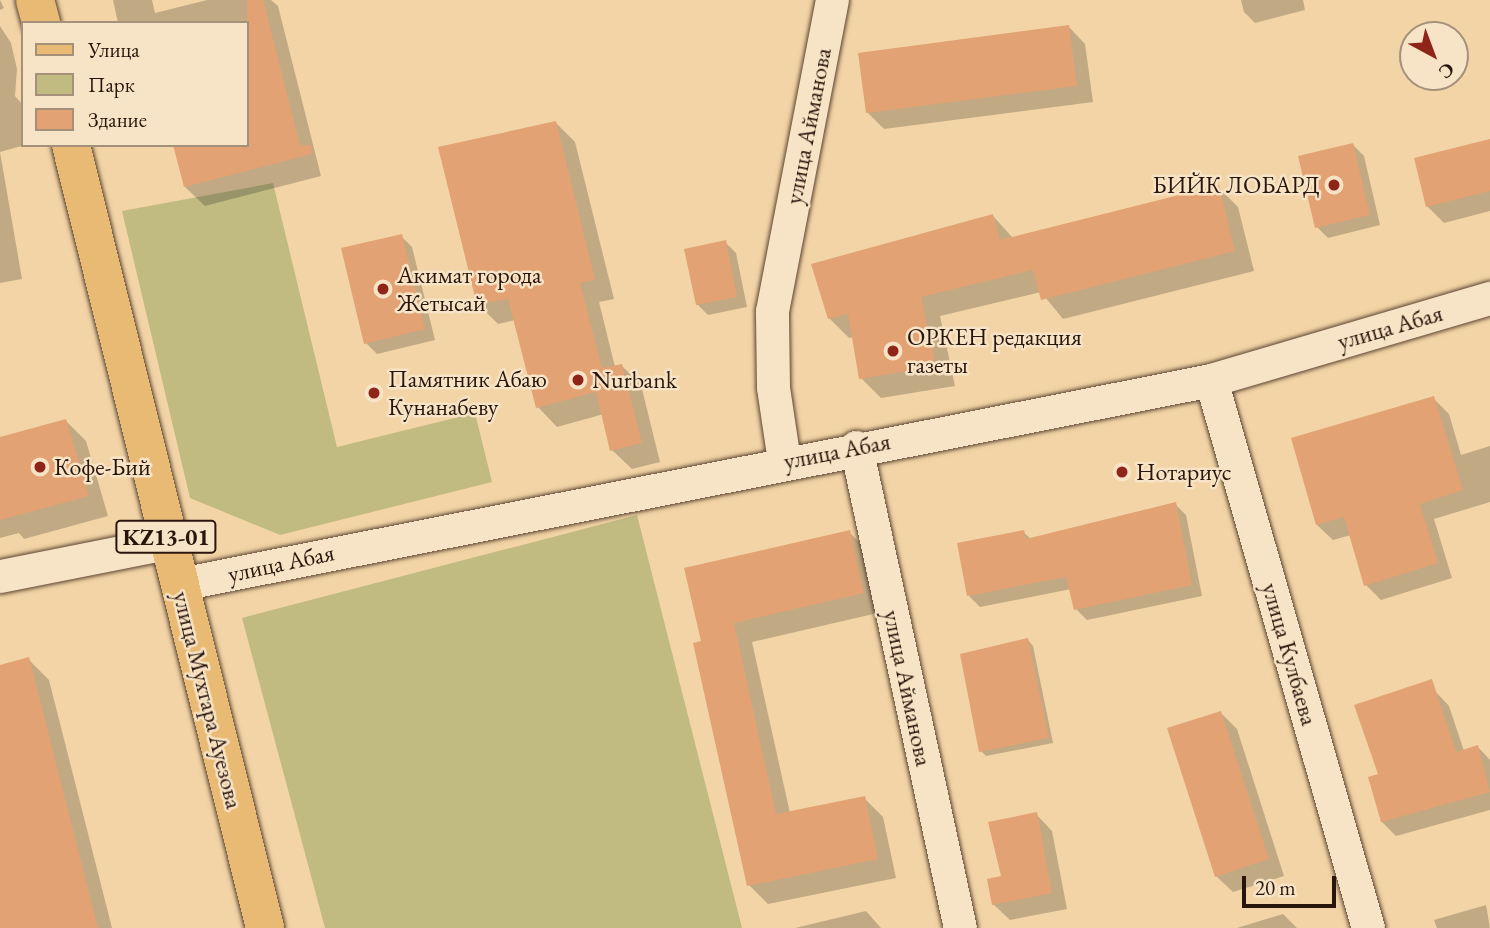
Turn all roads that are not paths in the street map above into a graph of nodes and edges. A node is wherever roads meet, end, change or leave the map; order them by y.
1 (35, 0) edge
2 (832, 0) edge
3 (40, 21) edge
4 (71, 147) edge
5 (1490, 298) edge
6 (1211, 380) junction
7 (856, 447) junction
8 (784, 461) junction
9 (167, 543) junction
10 (0, 576) edge
11 (180, 584) junction
12 (265, 928) edge
13 (960, 928) edge
14 (1368, 928) edge

1 - 3 main road
2 - 8 street, улица Айманова
4 - 9 main road, улица Мухтара Ауезова / KZ13-01
5 - 6 street, улица Абая
6 - 7 street, улица Абая
6 - 14 street, улица Кулбаева
7 - 8 street, улица Абая
7 - 13 street, улица Айманова
8 - 11 street, улица Абая
9 - 10 street
9 - 11 main road, улица Мухтара Ауезова / KZ13-01
11 - 12 main road, улица Мухтара Ауезова / KZ13-01

